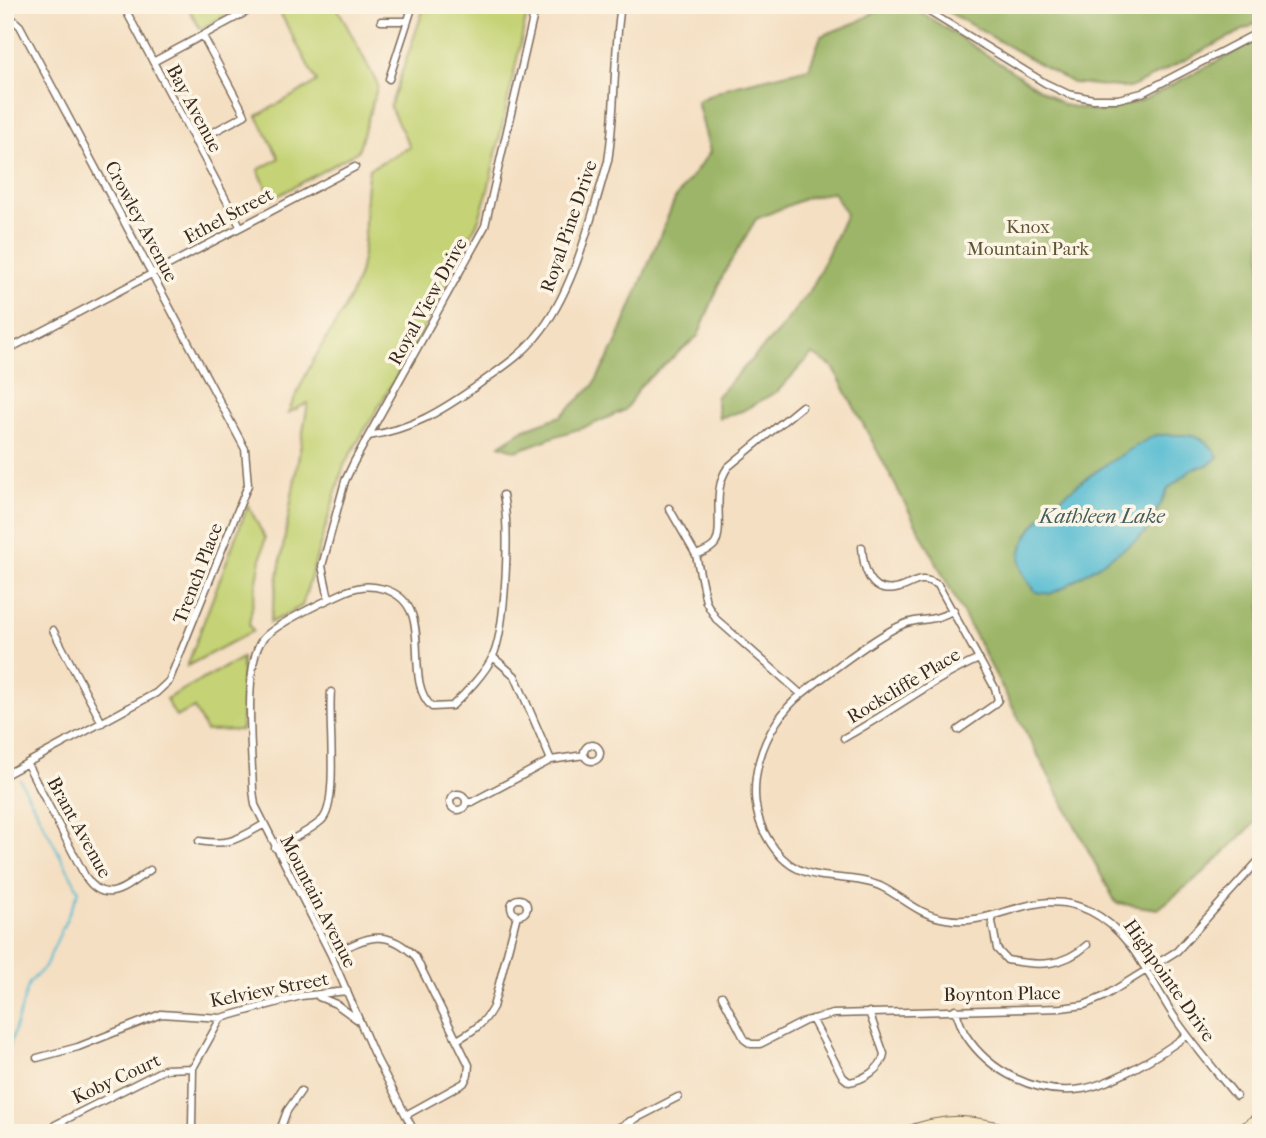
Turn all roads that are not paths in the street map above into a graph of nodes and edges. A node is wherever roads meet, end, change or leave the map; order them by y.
1 (123, 5) edge
2 (260, 5) edge
3 (413, 5) edge
4 (536, 5) edge
5 (621, 5) edge
6 (918, 5) edge
7 (5, 12) edge
8 (382, 21) dead end
9 (408, 21) junction
10 (1261, 31) edge
11 (203, 36) junction
12 (153, 62) junction
13 (389, 79) dead end
14 (195, 142) junction
15 (355, 167) dead end
16 (240, 226) junction
17 (152, 272) junction
18 (5, 351) edge
19 (802, 406) dead end
20 (369, 436) junction
21 (245, 449) joint
22 (503, 495) dead end
23 (669, 508) dead end
24 (862, 547) dead end
25 (696, 555) junction
26 (328, 599) junction
27 (954, 610) junction
28 (52, 630) dead end
29 (493, 657) junction
30 (979, 659) junction
31 (331, 692) dead end
32 (801, 694) junction
33 (102, 723) junction
34 (958, 730) dead end
35 (844, 738) dead end
36 (584, 755) dead end
37 (551, 760) junction
38 (27, 764) junction
39 (5, 775) edge
40 (466, 802) dead end
41 (263, 825) junction
42 (199, 841) dead end
43 (275, 848) junction
44 (1261, 858) edge
45 (150, 870) dead end
46 (517, 915) dead end
47 (991, 916) junction
48 (1087, 944) dead end
49 (331, 955) junction
50 (1146, 971) junction
51 (346, 991) junction
52 (316, 995) junction
53 (722, 996) dead end
54 (955, 1009) junction
55 (869, 1012) junction
56 (221, 1018) junction
57 (811, 1019) junction
58 (360, 1021) junction
59 (1187, 1035) junction
60 (457, 1040) junction
61 (37, 1058) dead end
62 (193, 1068) junction
63 (301, 1091) dead end
64 (1236, 1096) dead end
65 (678, 1097) dead end
66 (406, 1115) junction
67 (1261, 1115) edge
68 (630, 1121) junction
69 (55, 1125) dead end
70 (189, 1133) edge
71 (279, 1133) edge
72 (415, 1133) edge
73 (608, 1133) edge
74 (636, 1133) edge
75 (904, 1133) edge
76 (1019, 1133) edge
77 (1237, 1133) edge

1 - 12 street, Bay Avenue
2 - 11 street
3 - 9 street
4 - 20 street, Royal View Drive
5 - 20 street, Royal Pine Drive
6 - 10 street
7 - 17 street, Crowley Avenue
8 - 9 street
9 - 13 street
11 - 12 street
11 - 14 street
12 - 14 street, Bay Avenue
14 - 16 street, Bay Avenue
15 - 16 street, Ethel Street
16 - 17 street, Ethel Street
17 - 18 street, Ethel Street
17 - 21 street, Crowley Avenue
19 - 25 street
20 - 26 street, Royal View Drive
21 - 33 street, Trench Place
22 - 29 street
23 - 25 street
24 - 27 street
25 - 32 street
26 - 29 street
26 - 41 street, Mountain Avenue
27 - 30 street
27 - 32 street
28 - 33 street
29 - 37 street
30 - 34 street
30 - 35 street, Rockcliffe Place
31 - 43 street
32 - 47 street, Highpointe Drive
33 - 38 street, Trench Place
36 - 37 street
37 - 40 street
38 - 39 street, Trench Place
38 - 45 street, Brant Avenue
41 - 42 street
41 - 43 street, Mountain Avenue
43 - 49 street, Mountain Avenue
44 - 50 street, Boynton Place
46 - 60 street
47 - 48 street
47 - 50 street, Highpointe Drive
49 - 51 street, Mountain Avenue
49 - 60 street
50 - 54 street, Boynton Place
50 - 59 street, Highpointe Drive
51 - 52 street, Kelview Street
51 - 58 street, Mountain Avenue
52 - 56 street, Kelview Street
52 - 58 street
53 - 57 street, Boynton Place
54 - 55 street, Boynton Place
54 - 59 street
55 - 57 street, Boynton Place
55 - 57 street
56 - 61 street, Kelview Street
56 - 62 street
58 - 66 street, Mountain Avenue
59 - 64 street, Highpointe Drive
60 - 66 street
62 - 69 street, Koby Court
62 - 70 street
63 - 71 street
65 - 68 street
66 - 72 street, Mountain Avenue
67 - 77 main road
68 - 73 street
68 - 74 street
75 - 76 main road

